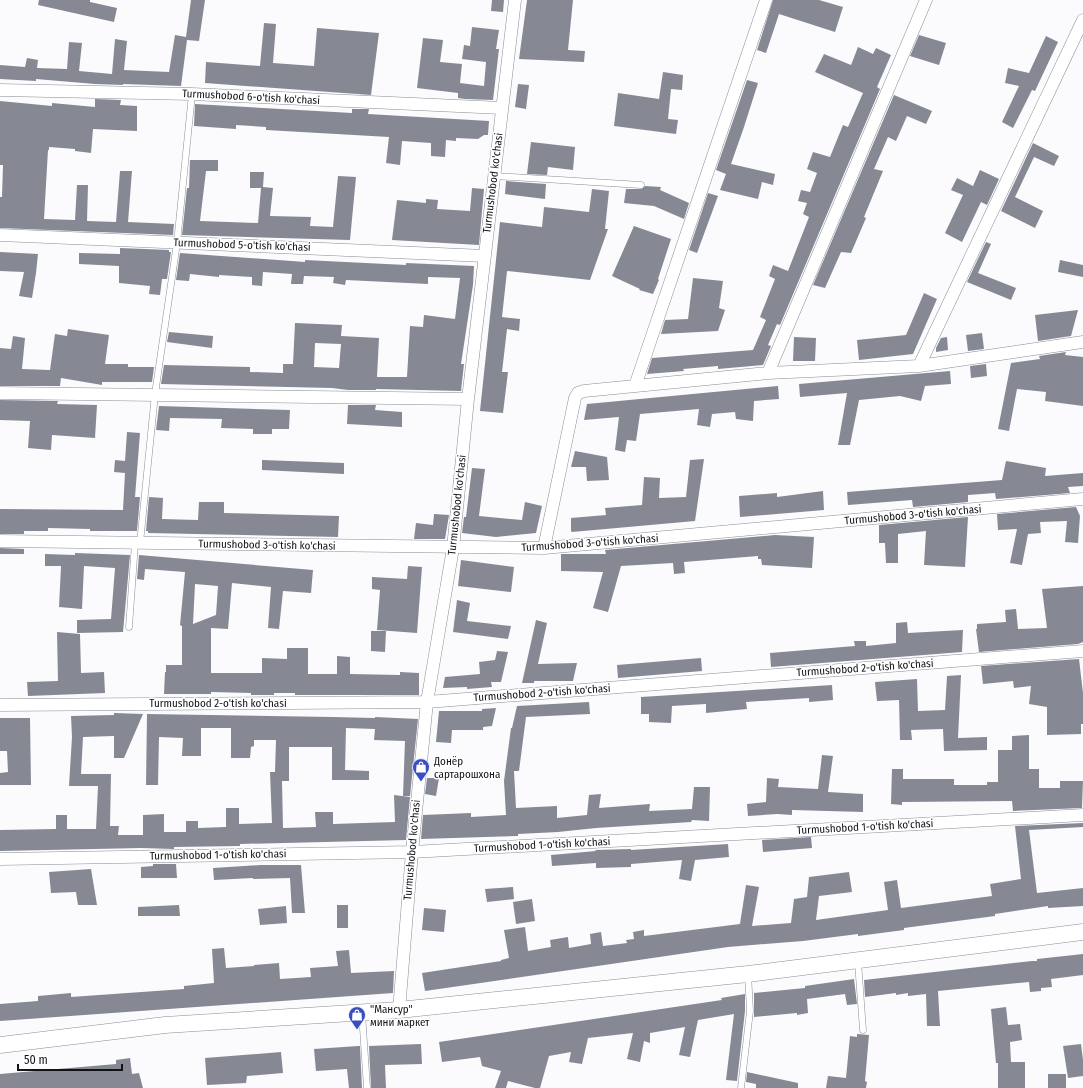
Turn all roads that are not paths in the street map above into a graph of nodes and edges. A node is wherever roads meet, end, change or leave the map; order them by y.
1 (515, 0) edge
2 (766, 0) edge
3 (926, 0) edge
4 (1083, 20) edge
5 (0, 90) edge
6 (192, 94) junction
7 (502, 108) junction
8 (494, 176) junction
9 (641, 185) dead end
10 (0, 235) edge
11 (177, 243) junction
12 (485, 256) junction
13 (1082, 340) edge
14 (919, 366) junction
15 (768, 373) junction
16 (635, 386) junction
17 (0, 392) edge
18 (155, 394) junction
19 (468, 399) junction
20 (1083, 499) edge
21 (0, 541) edge
22 (137, 543) junction
23 (453, 548) junction
24 (544, 548) junction
25 (129, 627) dead end
26 (1083, 651) edge
27 (426, 702) junction
28 (0, 705) edge
29 (1083, 815) edge
30 (412, 852) junction
31 (0, 859) edge
32 (1083, 932) edge
33 (858, 960) junction
34 (748, 974) junction
35 (399, 1010) junction
36 (362, 1012) junction
37 (862, 1030) dead end
38 (0, 1045) edge
39 (367, 1088) edge
40 (741, 1088) edge

1 - 7 street, Turmushobod ko'chasi
2 - 16 street
3 - 15 street
4 - 14 street
5 - 6 street, Turmushobod 6-o'tish ko'chasi
6 - 7 street, Turmushobod 6-o'tish ko'chasi
6 - 11 lane
7 - 8 street, Turmushobod ko'chasi
8 - 9 lane
8 - 12 street, Turmushobod ko'chasi
10 - 11 street, Turmushobod 5-o'tish ko'chasi
11 - 12 street, Turmushobod 5-o'tish ko'chasi
11 - 18 lane
12 - 19 street, Turmushobod ko'chasi
13 - 14 street
14 - 15 street
15 - 16 street
16 - 24 street
17 - 18 street
18 - 19 street
18 - 22 lane
19 - 23 street, Turmushobod ko'chasi
20 - 24 street, Turmushobod 3-o'tish ko'chasi
21 - 22 street, Turmushobod 3-o'tish ko'chasi
22 - 23 street, Turmushobod 3-o'tish ko'chasi
22 - 25 lane
23 - 24 street, Turmushobod 3-o'tish ko'chasi
23 - 27 street, Turmushobod ko'chasi
26 - 27 street, Turmushobod 2-o'tish ko'chasi
27 - 28 street, Turmushobod 2-o'tish ko'chasi
27 - 30 street, Turmushobod ko'chasi
29 - 30 street, Turmushobod 1-o'tish ko'chasi
30 - 31 street, Turmushobod 1-o'tish ko'chasi
30 - 35 street, Turmushobod ko'chasi
32 - 33 street
33 - 34 street
33 - 37 lane
34 - 35 street
34 - 40 lane
35 - 36 street
36 - 38 street
36 - 39 lane

